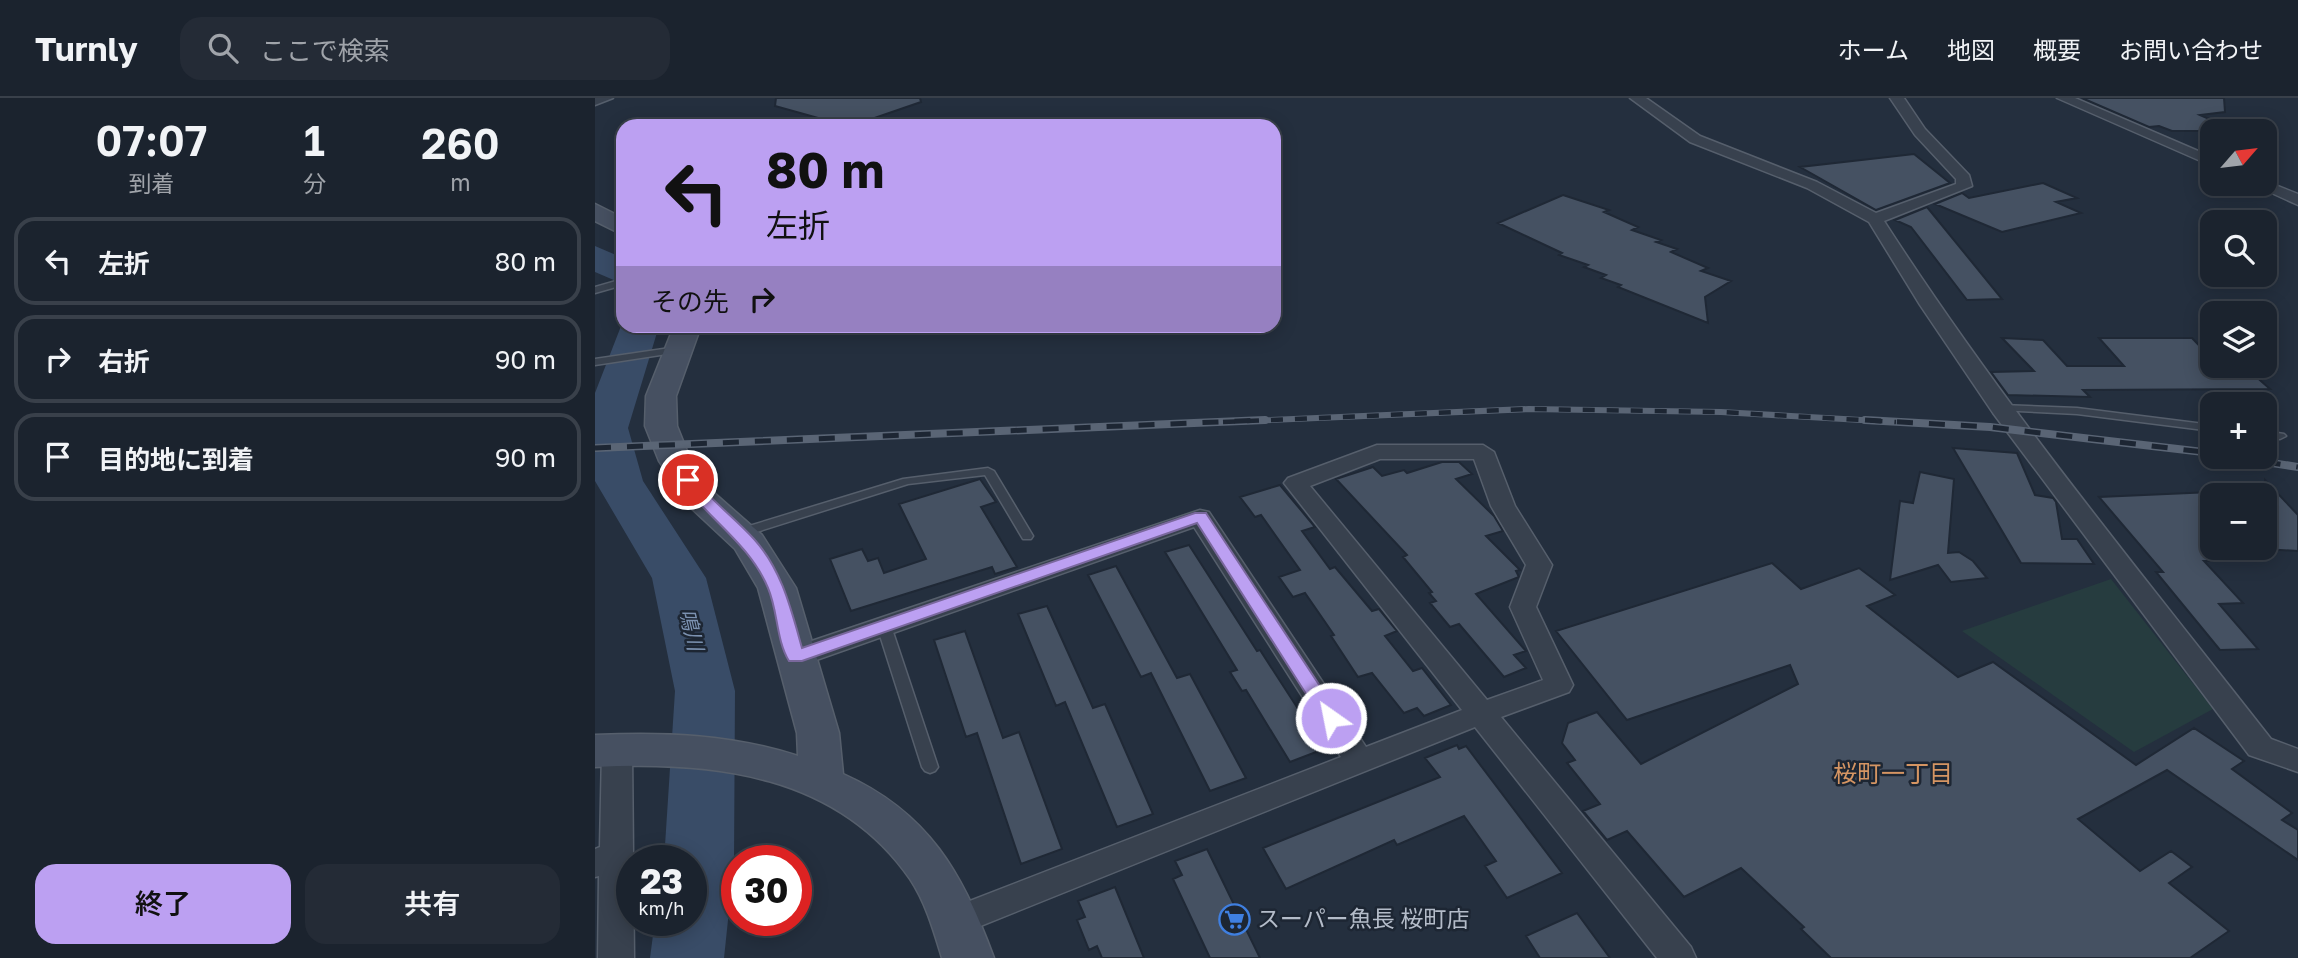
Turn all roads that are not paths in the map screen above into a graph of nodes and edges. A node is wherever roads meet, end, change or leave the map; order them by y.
1 (606, 98) edge
2 (1637, 98) edge
3 (1897, 98) edge
4 (2064, 98) edge
5 (595, 101) edge
6 (2200, 157) edge
7 (2277, 191) edge
8 (2298, 200) edge
9 (595, 211) edge
10 (1875, 219) junction
11 (616, 224) edge
12 (616, 284) edge
13 (595, 290) edge
14 (670, 344) edge
15 (599, 362) edge
16 (2001, 408) junction
17 (2200, 426) edge
18 (2277, 436) edge
19 (2280, 436) dead end
20 (739, 534) junction
21 (1027, 536) dead end
22 (884, 626) junction
23 (795, 657) junction
24 (1482, 713) junction
25 (606, 751) edge
26 (2298, 761) edge
27 (1360, 762) junction
28 (930, 767) dead end
29 (821, 780) junction
30 (606, 859) edge
31 (962, 939) edge
32 (616, 958) edge
33 (1678, 958) edge

1 - 5 street
2 - 10 street
3 - 10 street
4 - 6 street
7 - 8 street
9 - 11 street
10 - 16 street
12 - 13 lane
14 - 15 lane
14 - 20 street
16 - 17 lane
16 - 26 street
18 - 19 lane
20 - 21 lane
20 - 23 street
22 - 23 street
22 - 27 street
22 - 28 lane
23 - 29 street
24 - 24 street
24 - 27 street
24 - 33 street
25 - 29 street
25 - 30 street
27 - 31 street
29 - 31 street
30 - 32 street

